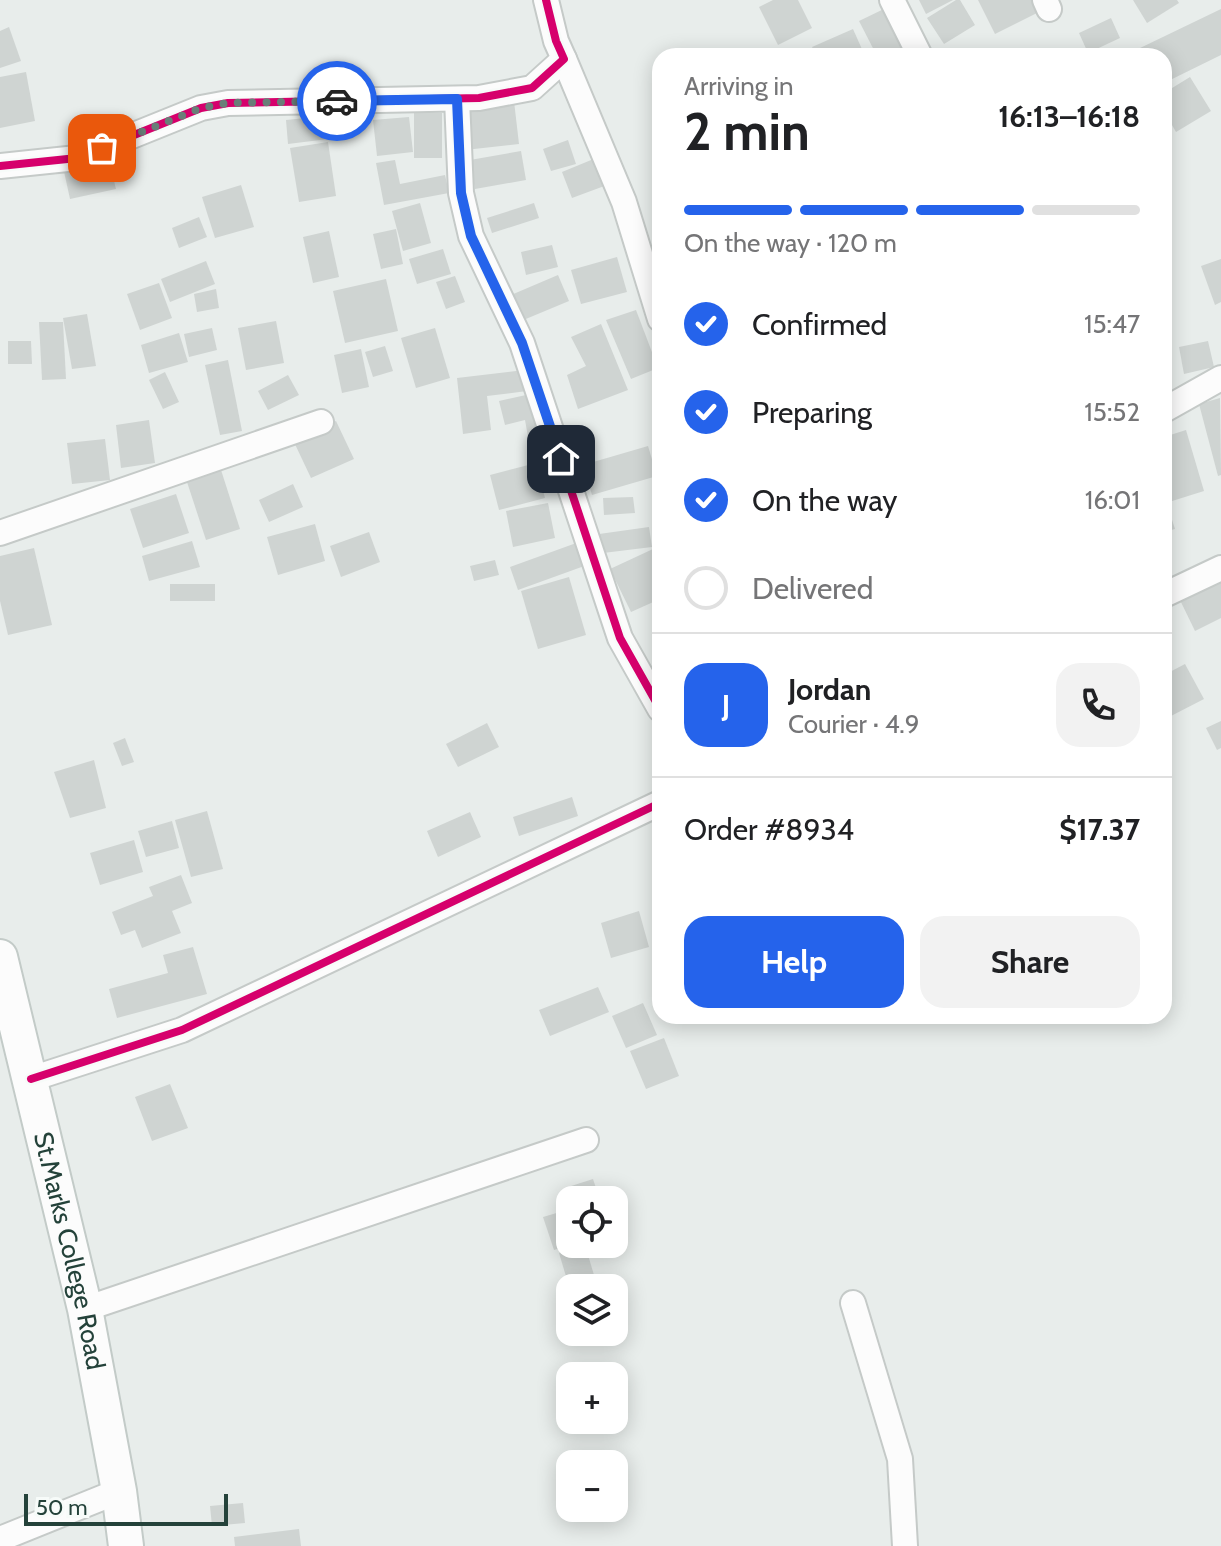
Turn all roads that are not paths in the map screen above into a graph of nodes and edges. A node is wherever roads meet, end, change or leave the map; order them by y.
1 (546, 0) edge
2 (892, 0) edge
3 (916, 48) edge
4 (564, 59) junction
5 (457, 99) junction
6 (0, 166) edge
7 (652, 293) edge
8 (1221, 378) edge
9 (1172, 406) edge
10 (321, 422) dead end
11 (0, 533) edge
12 (1221, 568) edge
13 (1172, 591) edge
14 (652, 695) edge
15 (652, 807) edge
16 (0, 957) edge
17 (31, 1079) junction
18 (586, 1140) dead end
19 (853, 1303) dead end
20 (85, 1309) junction
21 (119, 1491) junction
22 (0, 1539) edge
23 (126, 1546) edge
24 (905, 1546) edge

1 - 4 street
2 - 3 street
4 - 5 street
4 - 7 street
5 - 6 street
5 - 14 street
8 - 9 street
10 - 11 street
12 - 13 street
15 - 17 street
16 - 17 main road, St.Marks College Road
17 - 20 main road, St.Marks College Road
18 - 20 street
19 - 24 street
20 - 21 main road, St.Marks College Road
21 - 22 street
21 - 23 main road, St.Marks College Road

